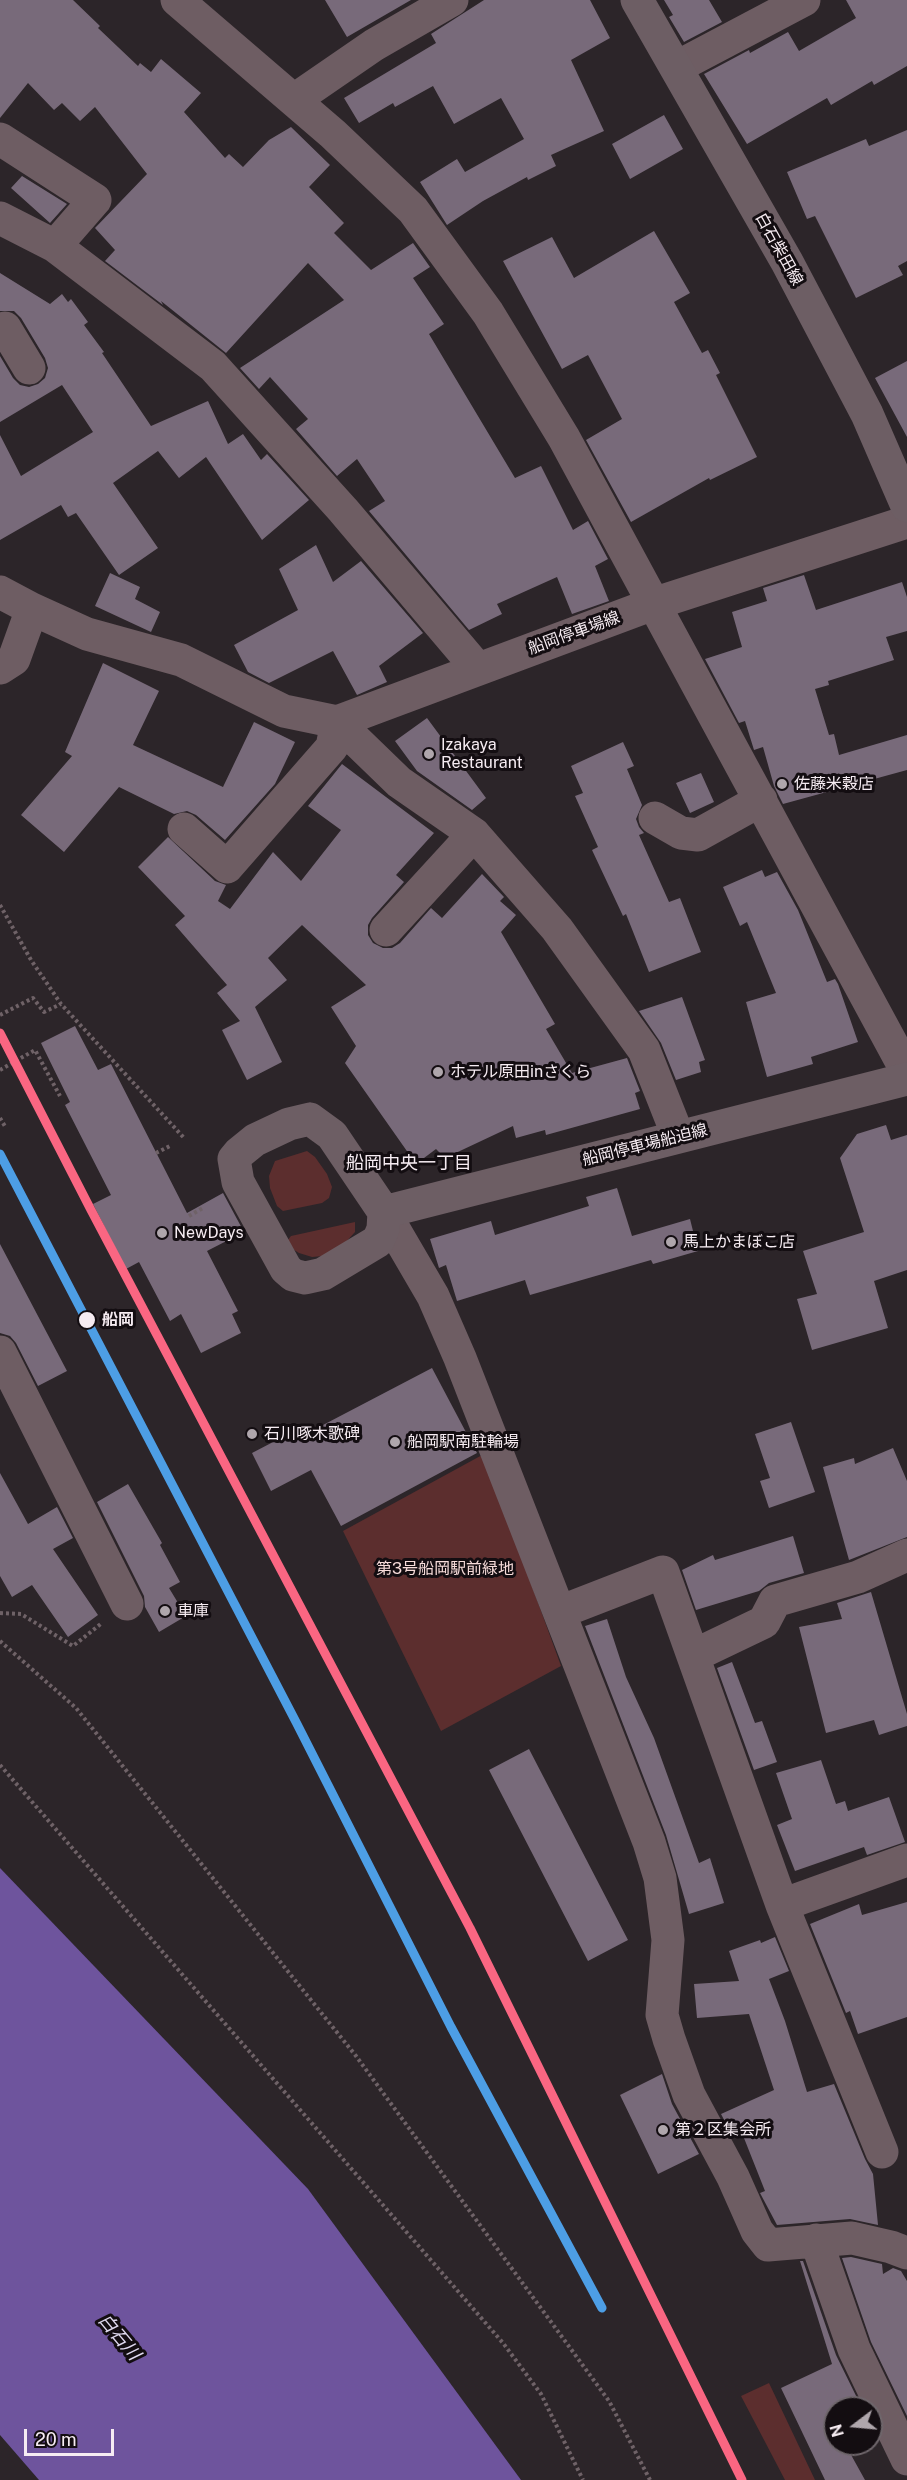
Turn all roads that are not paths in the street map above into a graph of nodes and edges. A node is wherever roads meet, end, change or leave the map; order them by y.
1 (177, 0) edge
2 (452, 0) edge
3 (637, 0) edge
4 (804, 0) edge
5 (677, 67) junction
6 (294, 100) junction
7 (0, 139) edge
8 (0, 218) edge
9 (55, 246) junction
10 (0, 331) edge
11 (29, 368) dead end
12 (907, 506) edge
13 (907, 522) edge
14 (0, 592) edge
15 (653, 604) junction
16 (32, 609) junction
17 (0, 668) edge
18 (477, 668) junction
19 (337, 722) junction
20 (761, 800) junction
21 (655, 818) dead end
22 (184, 829) dead end
23 (474, 834) junction
24 (386, 930) dead end
25 (907, 1072) edge
26 (907, 1079) edge
27 (678, 1136) junction
28 (384, 1212) junction
29 (0, 1352) edge
30 (907, 1555) edge
31 (127, 1604) road end
32 (560, 1612) junction
33 (693, 1656) junction
34 (907, 1860) edge
35 (782, 1905) junction
36 (882, 2152) dead end
37 (816, 2240) junction
38 (907, 2253) edge
39 (907, 2459) edge

1 - 6 street
2 - 6 street
3 - 5 main road, 白石柴田線
4 - 5 street
5 - 12 main road, 白石柴田線
6 - 15 street
7 - 9 street
8 - 9 street
9 - 18 street
10 - 11 street
13 - 15 street, 船岡停車場線
14 - 16 street
15 - 18 street, 船岡停車場線
15 - 20 street
16 - 17 street
16 - 19 street
18 - 19 street, 船岡停車場線
19 - 22 street
19 - 23 street
20 - 21 street
20 - 25 street
23 - 24 street
23 - 27 street
26 - 27 main road, 船岡停車場船迫線
27 - 28 main road, 船岡停車場船迫線
28 - 28 main road
28 - 32 street
29 - 31 street
30 - 33 street
32 - 33 street
32 - 37 street
33 - 35 street
34 - 35 street
35 - 36 street
37 - 38 street
37 - 39 street

